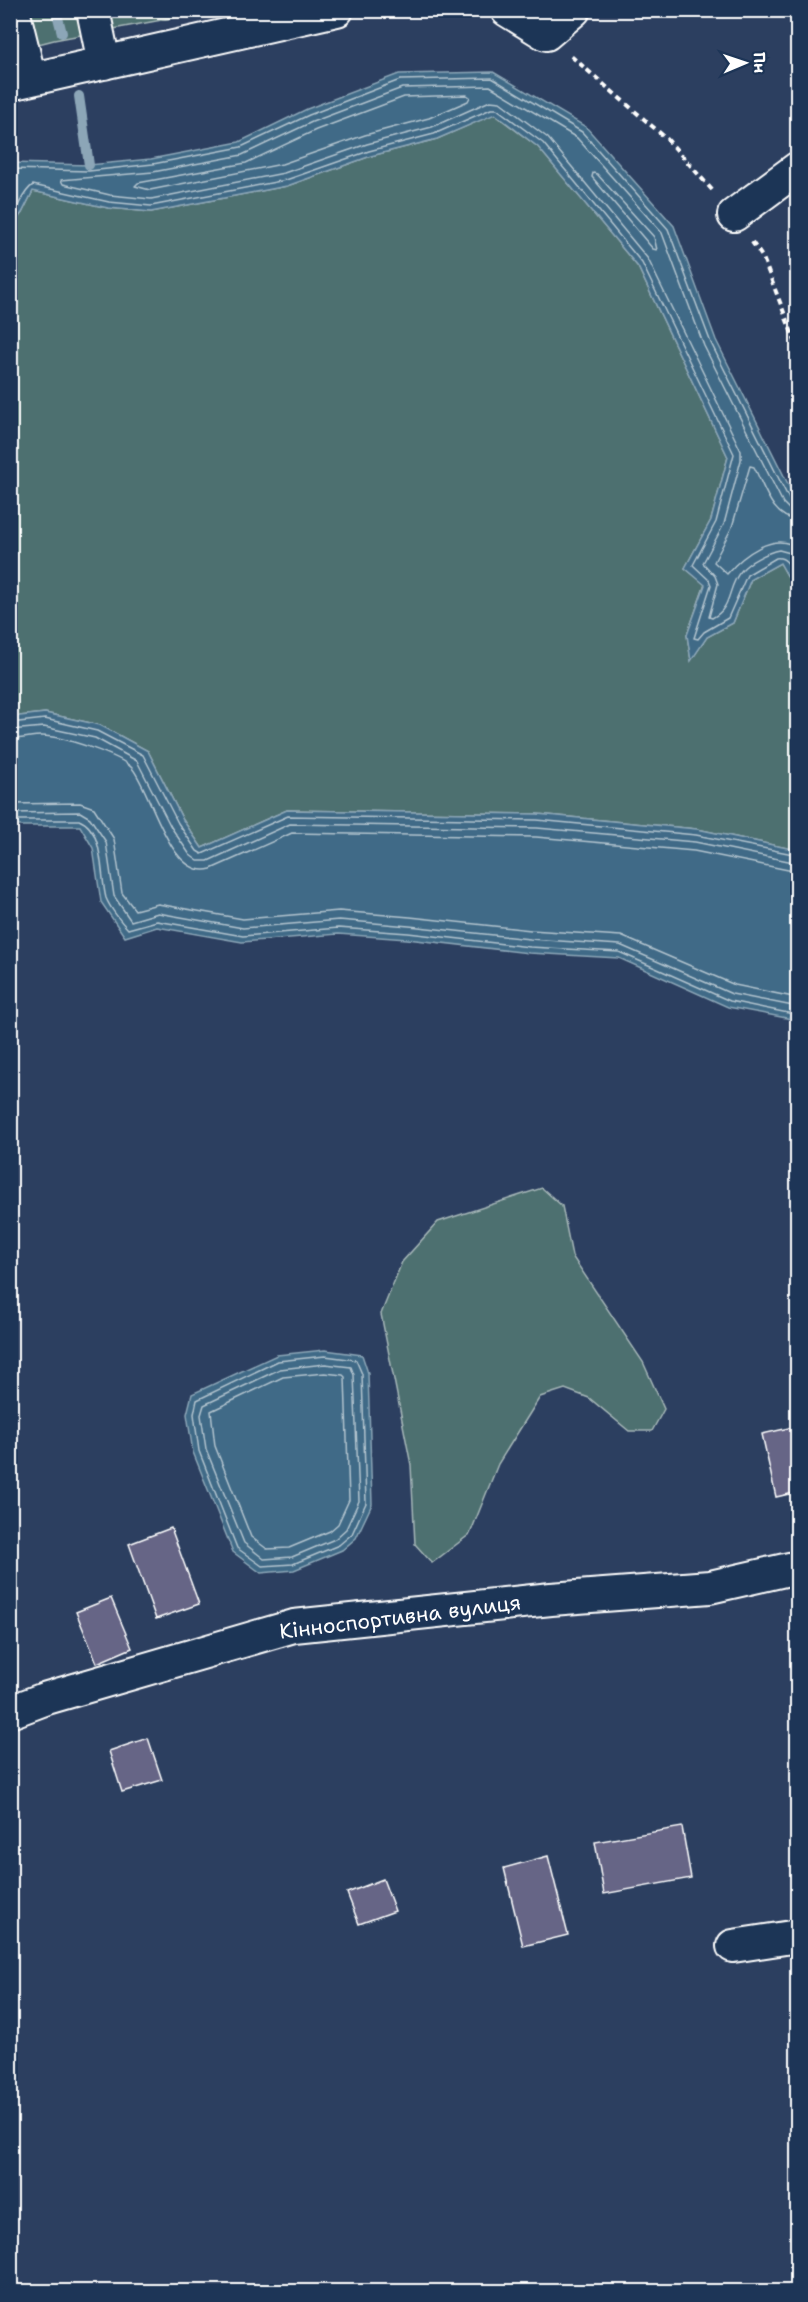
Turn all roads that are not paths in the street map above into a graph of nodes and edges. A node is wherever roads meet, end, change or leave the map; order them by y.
1 (13, 10) edge
2 (93, 10) edge
3 (337, 10) edge
4 (507, 10) edge
5 (574, 10) edge
6 (104, 63) junction
7 (20, 81) edge
8 (798, 168) edge
9 (734, 215) road end
10 (798, 1567) edge
11 (10, 1712) edge
12 (798, 1936) edge
13 (733, 1946) dead end

1 - 7 street
2 - 6 street
3 - 6 street
4 - 5 street
6 - 7 street
8 - 9 street
10 - 11 street, Кінноспортивна вулиця
12 - 13 street

